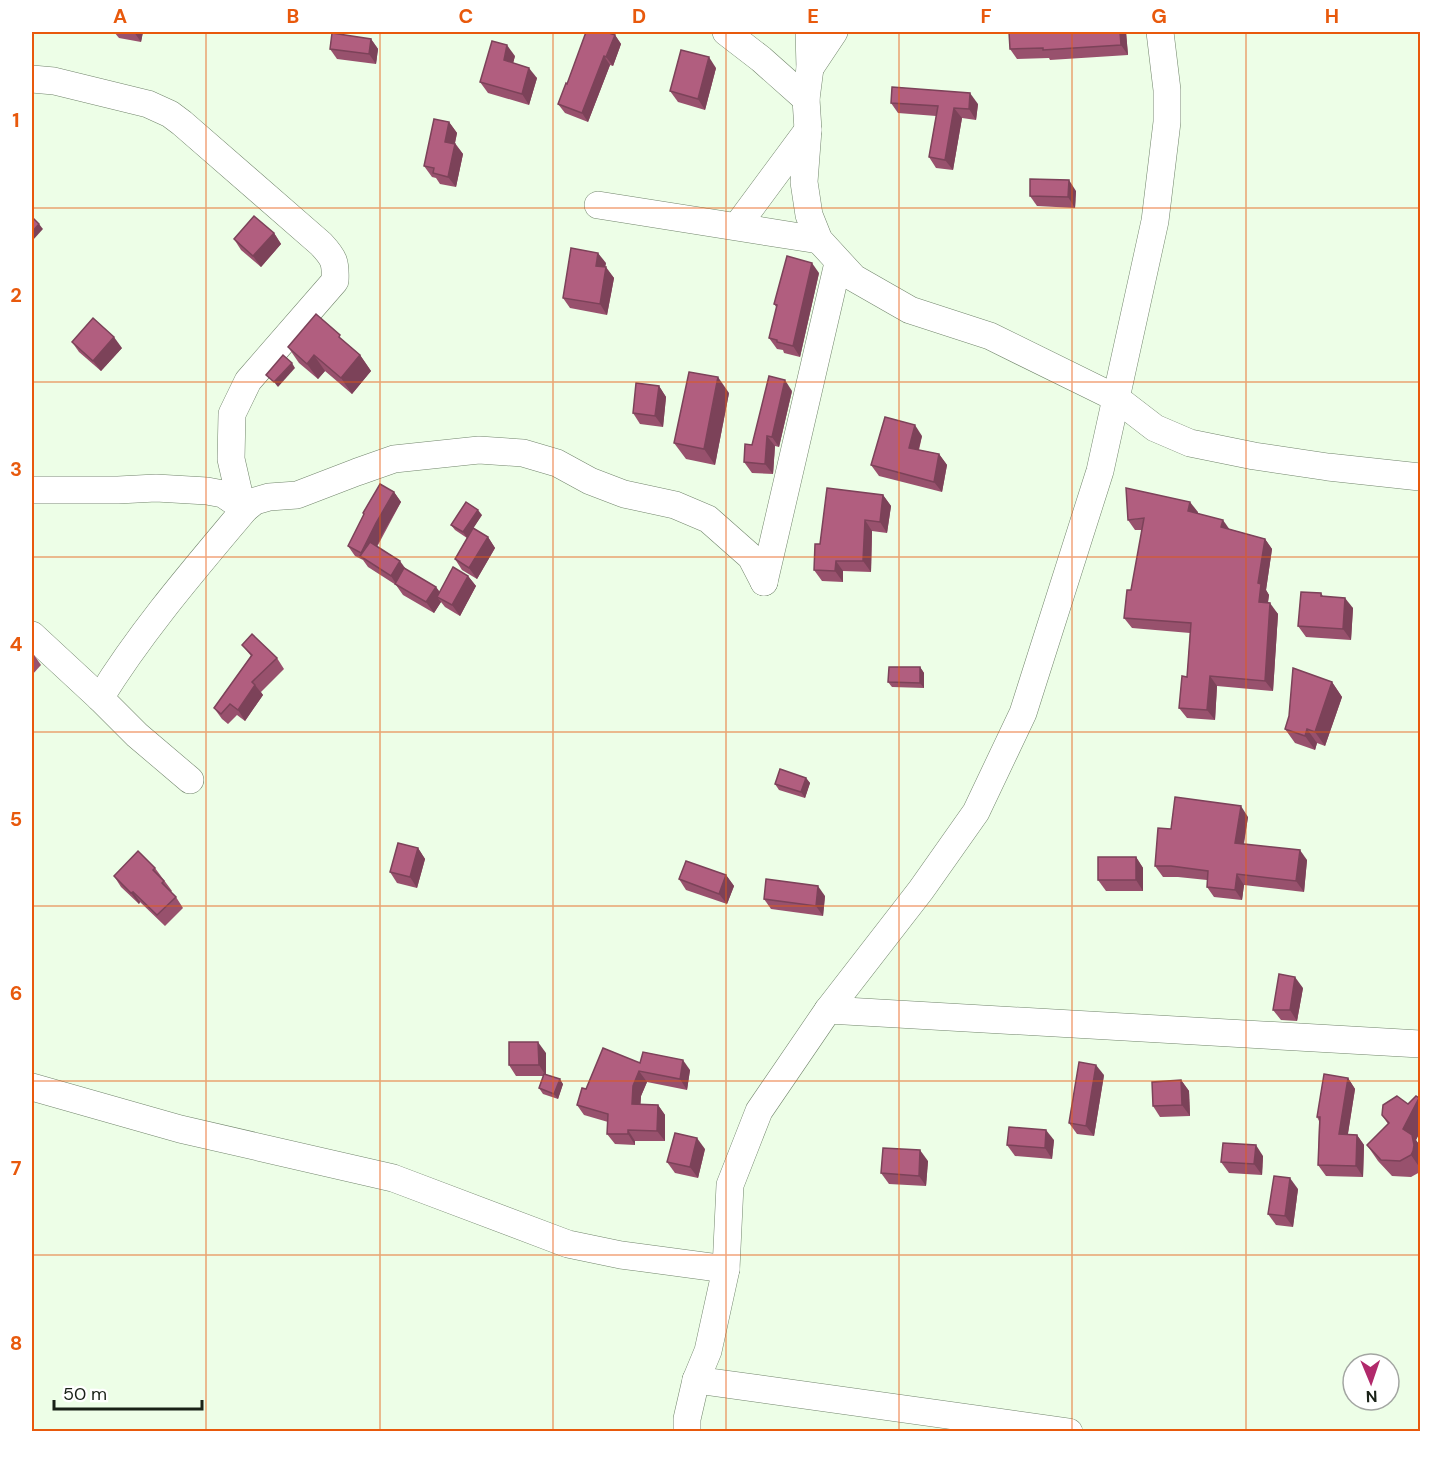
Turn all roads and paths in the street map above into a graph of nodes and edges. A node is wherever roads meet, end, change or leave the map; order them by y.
1 (726, 32) edge
2 (809, 32) edge
3 (834, 32) edge
4 (1160, 32) edge
5 (810, 68) junction
6 (32, 79) edge
7 (806, 99) junction
8 (808, 130) junction
9 (598, 206) dead end
10 (737, 226) junction
11 (819, 240) junction
12 (838, 262) junction
13 (1116, 398) junction
14 (1420, 477) edge
15 (32, 490) edge
16 (244, 508) junction
17 (32, 635) edge
18 (100, 698) junction
19 (190, 780) dead end
20 (828, 1010) junction
21 (1420, 1044) edge
22 (32, 1086) edge
23 (726, 1269) junction
24 (696, 1380) junction
25 (687, 1431) edge
26 (1069, 1431) edge

1 - 7 street
2 - 5 street
3 - 5 street
4 - 13 street
5 - 7 street
6 - 16 street
7 - 8 street
8 - 10 street
8 - 11 street
9 - 10 street
10 - 11 street
11 - 12 street
12 - 13 street
12 - 16 street
13 - 14 street
13 - 20 street
15 - 16 street
16 - 18 street
17 - 18 street
18 - 19 street
20 - 21 street
20 - 23 street
22 - 23 street
23 - 24 street
24 - 25 street
24 - 26 street

